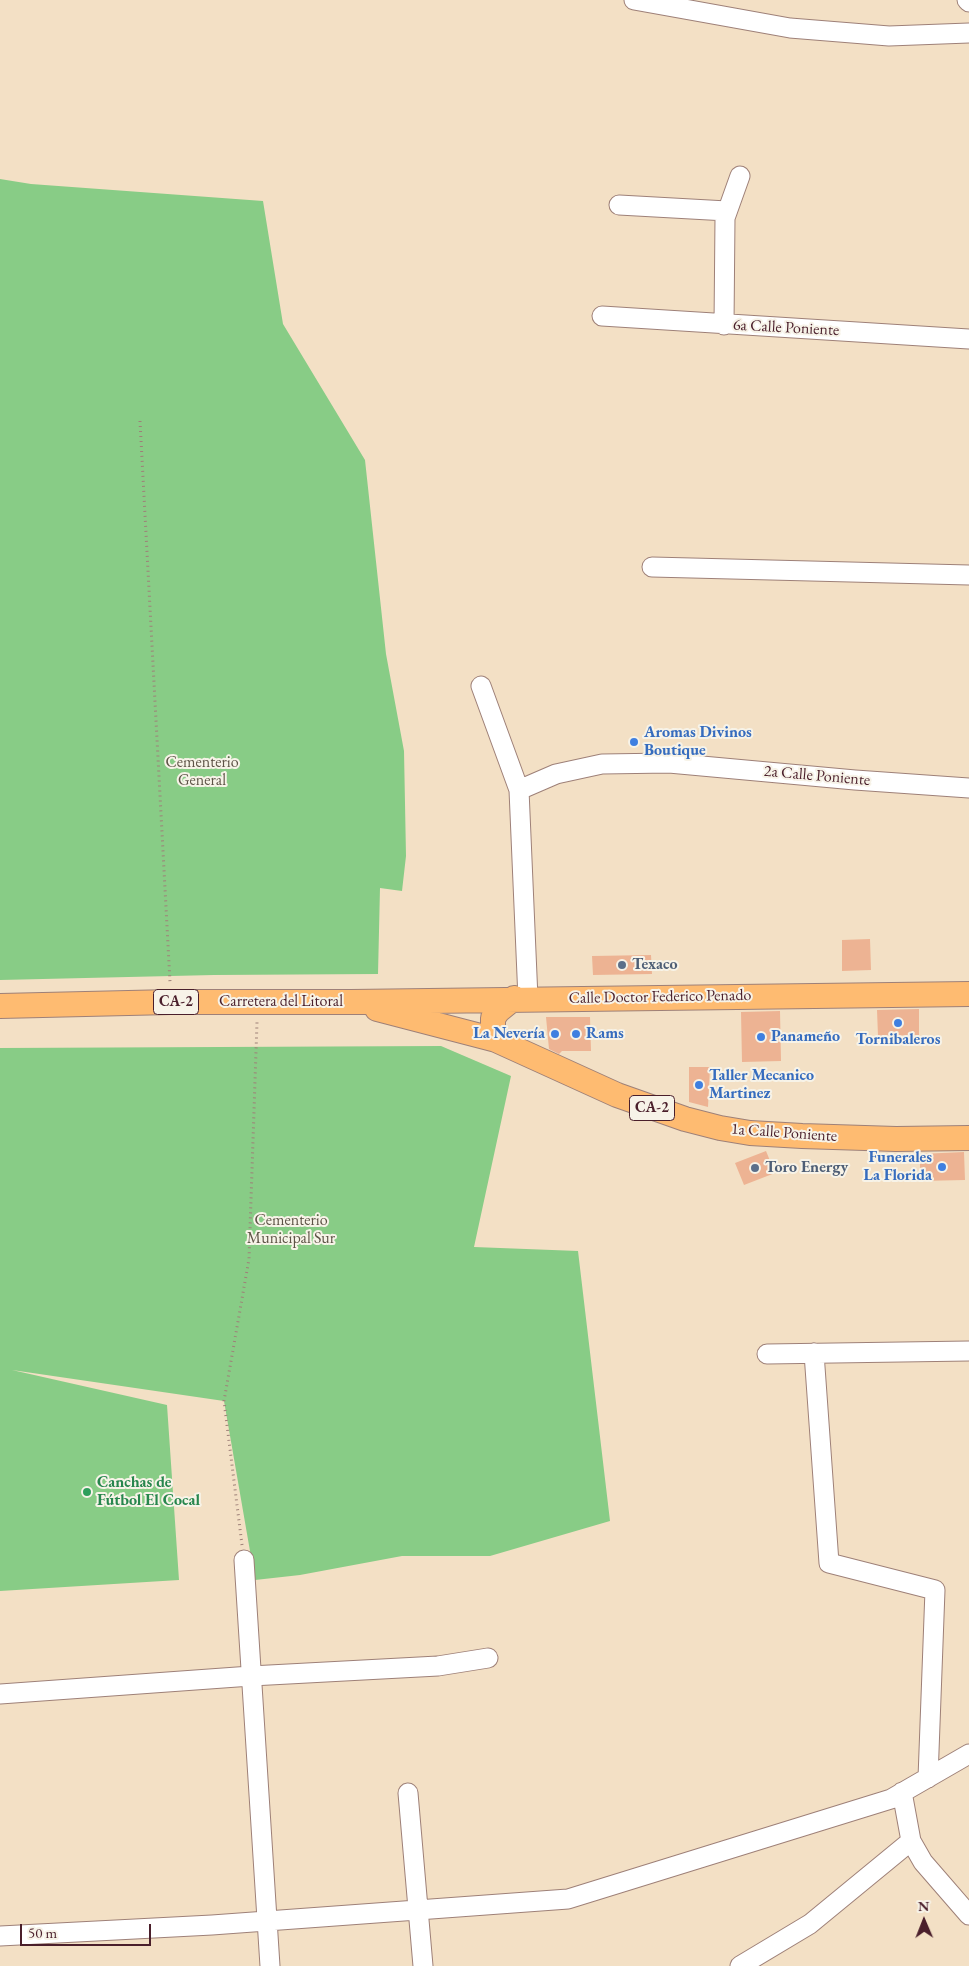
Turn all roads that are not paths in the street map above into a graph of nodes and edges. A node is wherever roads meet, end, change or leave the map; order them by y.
1 (634, 0) edge
2 (969, 33) edge
3 (740, 176) dead end
4 (619, 205) dead end
5 (728, 211) junction
6 (602, 316) dead end
7 (724, 325) junction
8 (969, 339) edge
9 (652, 567) dead end
10 (969, 575) edge
11 (480, 686) dead end
12 (969, 788) edge
13 (520, 790) junction
14 (969, 994) edge
15 (521, 999) junction
16 (351, 1002) junction
17 (0, 1006) edge
18 (496, 1040) junction
19 (969, 1138) edge
20 (969, 1350) edge
21 (814, 1353) junction
22 (767, 1354) dead end
23 (244, 1560) road end
24 (488, 1658) dead end
25 (251, 1676) junction
26 (0, 1694) edge
27 (969, 1754) edge
28 (928, 1778) junction
29 (902, 1792) junction
30 (408, 1793) dead end
31 (911, 1841) junction
32 (418, 1910) junction
33 (969, 1915) edge
34 (266, 1921) junction
35 (0, 1936) edge
36 (270, 1966) edge
37 (422, 1966) edge
38 (740, 1966) edge

1 - 2 street
3 - 5 street
4 - 5 street
5 - 7 street
6 - 7 street, 6a Calle Poniente
7 - 8 street, 6a Calle Poniente
9 - 10 street
11 - 13 street
12 - 13 street, 2a Calle Poniente
13 - 15 street
14 - 15 main road, Calle Doctor Federico Penado / CA-2
15 - 16 main road, Calle Doctor Federico Penado / CA-2
15 - 18 main road
16 - 17 main road, Carretera del Litoral / CA-2
16 - 18 main road, 1a Calle Poniente / CA-2
18 - 19 main road, 1a Calle Poniente / CA-2
20 - 21 street
21 - 22 street
21 - 28 street
23 - 25 street
24 - 25 street
25 - 26 street
25 - 34 street
27 - 28 street
28 - 29 street
29 - 31 street
29 - 32 street
30 - 32 street
31 - 33 street
31 - 38 street
32 - 34 street
32 - 37 street
34 - 35 street
34 - 36 street

